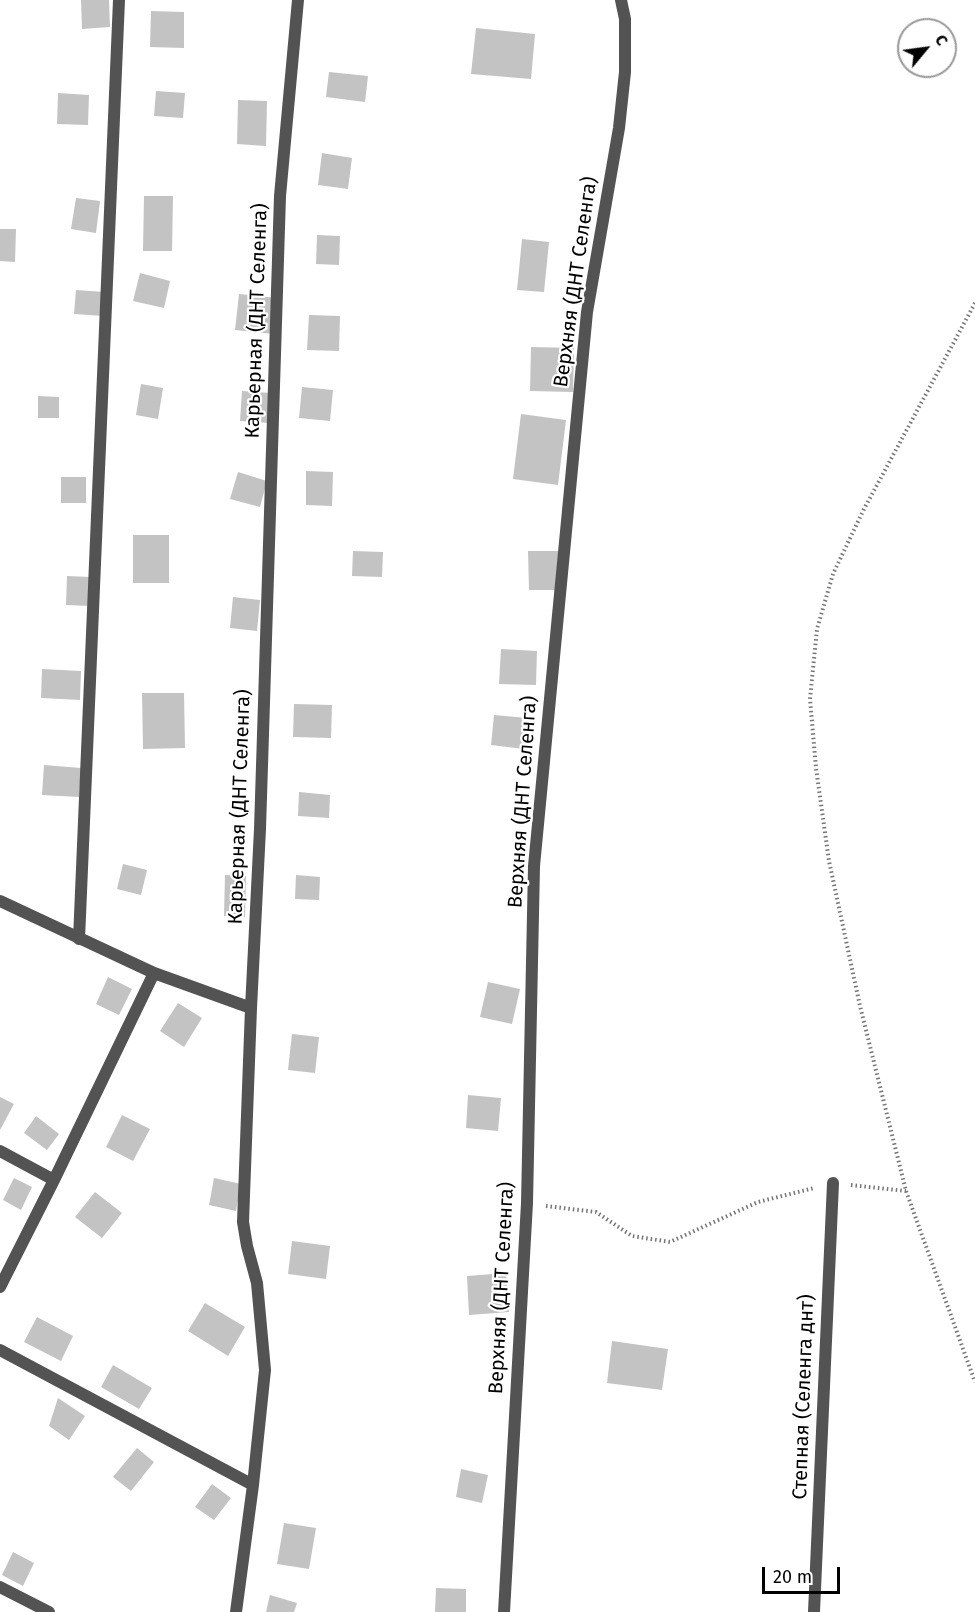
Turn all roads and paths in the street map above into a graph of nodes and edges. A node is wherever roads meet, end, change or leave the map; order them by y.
1 (119, 0) edge
2 (297, 0) edge
3 (621, 0) edge
4 (975, 303) edge
5 (0, 901) edge
6 (79, 939) junction
7 (154, 973) junction
8 (250, 1008) junction
9 (0, 1151) edge
10 (54, 1180) junction
11 (833, 1183) junction
12 (906, 1191) junction
13 (527, 1203) junction
14 (0, 1287) edge
15 (0, 1350) edge
16 (975, 1382) edge
17 (254, 1485) junction
18 (0, 1587) edge
19 (50, 1612) edge
20 (236, 1612) edge
21 (504, 1612) edge
22 (814, 1612) edge

1 - 6 street
2 - 8 street, Карьерная (ДНТ Селенга)
3 - 13 street, Верхняя (ДНТ Селенга)
4 - 12 path
5 - 6 street
6 - 7 street
7 - 8 street
7 - 10 street
8 - 17 street, Карьерная (ДНТ Селенга)
9 - 10 street
10 - 14 street
11 - 12 path
11 - 13 path
11 - 22 street, Степная (Селенга днт)
12 - 16 path
13 - 21 street, Верхняя (ДНТ Селенга)
15 - 17 street
17 - 20 street, Карьерная (ДНТ Селенга)
18 - 19 street

